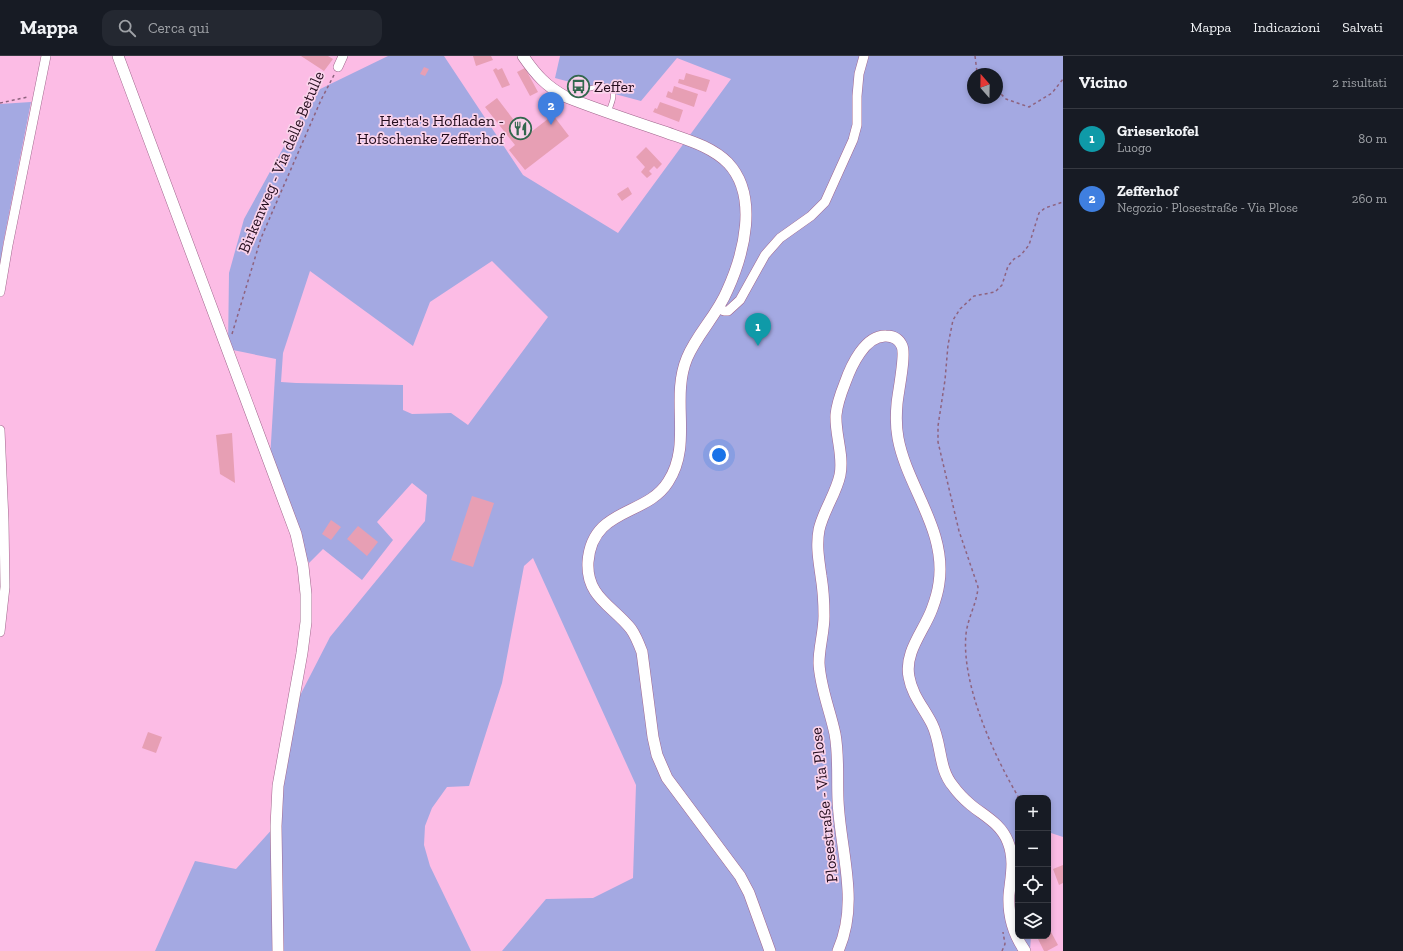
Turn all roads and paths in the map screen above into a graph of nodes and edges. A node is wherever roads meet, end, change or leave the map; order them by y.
1 (46, 56) edge
2 (118, 56) edge
3 (343, 56) edge
4 (524, 56) edge
5 (864, 56) edge
6 (975, 56) edge
7 (338, 67) joint
8 (976, 68) edge
9 (1063, 79) edge
10 (1003, 96) edge
11 (38, 97) junction
12 (571, 99) junction
13 (0, 102) edge
14 (608, 112) junction
15 (1063, 202) edge
16 (0, 292) edge
17 (718, 308) junction
18 (228, 349) junction
19 (0, 430) edge
20 (0, 632) edge
21 (1017, 795) edge
22 (278, 951) edge
23 (770, 951) edge
24 (838, 951) edge
25 (1025, 951) edge

1 - 11 street
2 - 18 street
3 - 7 street, Birkenweg - Via delle Betulle
4 - 12 street
5 - 17 street
6 - 8 path
7 - 18 path, Birkenweg - Via delle Betulle
9 - 10 path
11 - 13 path
11 - 16 street
12 - 14 street
12 - 14 lane
14 - 17 street
15 - 21 path
17 - 23 street
18 - 22 street
19 - 20 street
24 - 25 street, Plosestraße - Via Plose

